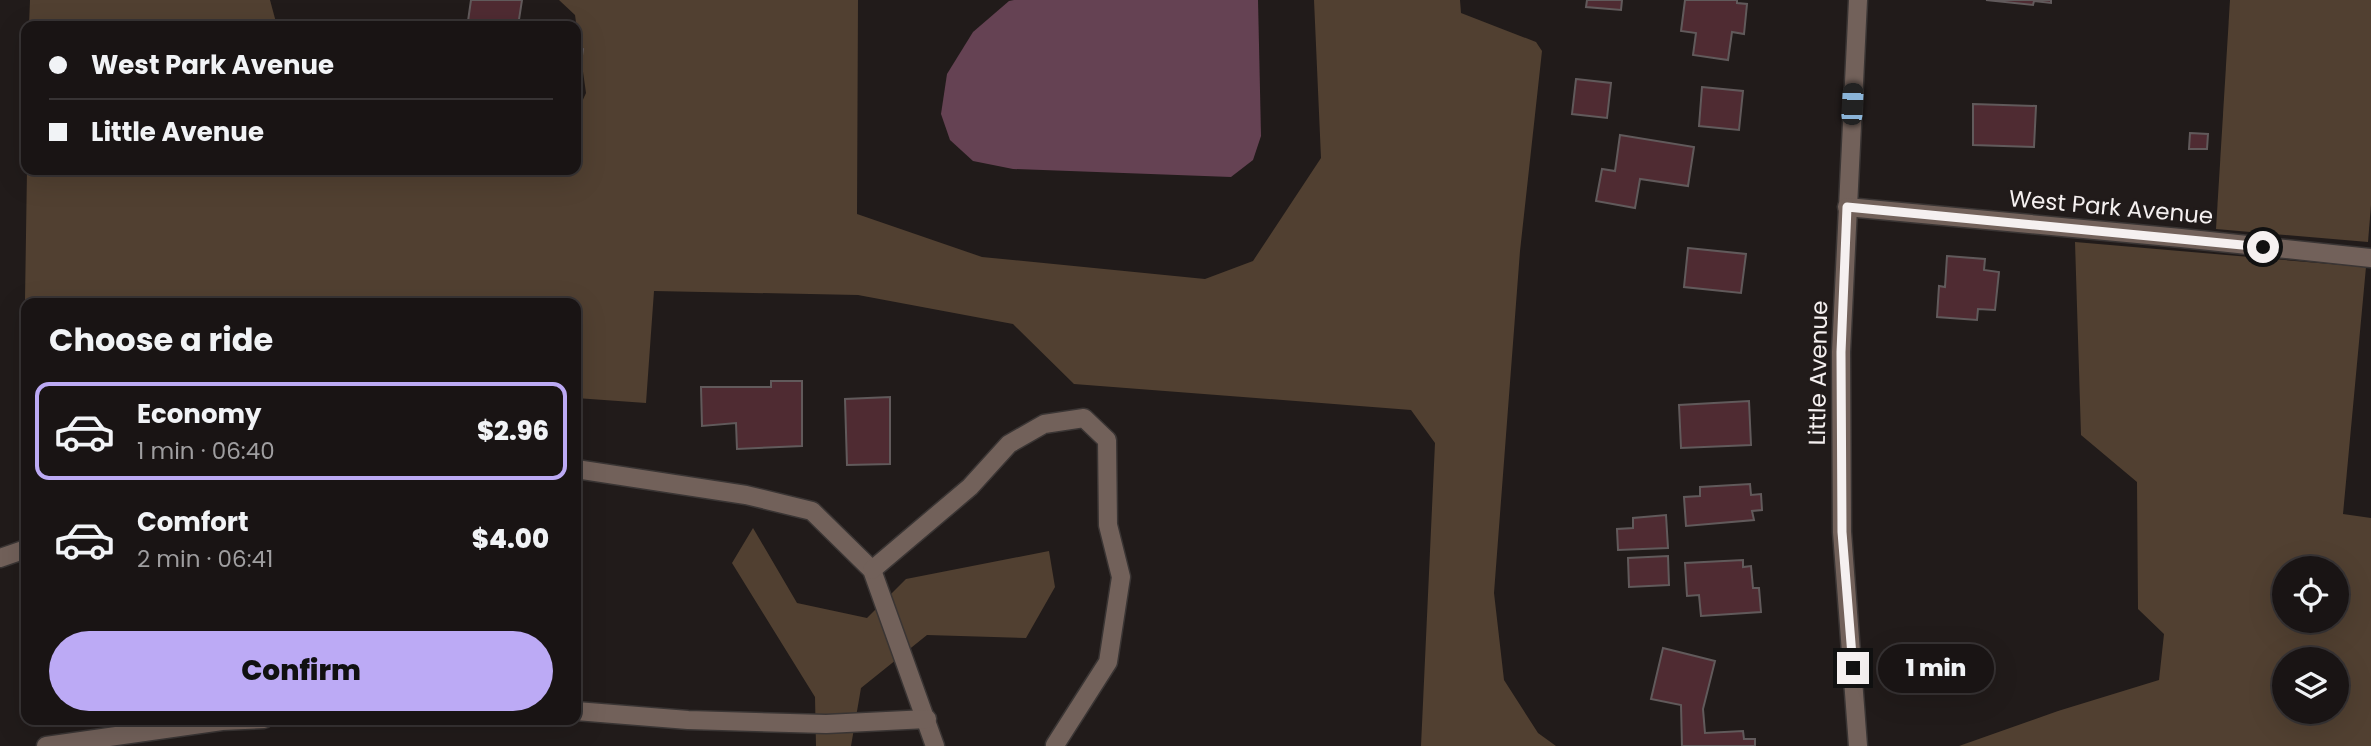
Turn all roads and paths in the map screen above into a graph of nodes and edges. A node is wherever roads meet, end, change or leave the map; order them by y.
1 (1858, 0) edge
2 (1847, 207) junction
3 (2371, 258) edge
4 (581, 470) edge
5 (21, 551) edge
6 (0, 558) edge
7 (872, 570) junction
8 (581, 711) edge
9 (927, 719) junction
10 (194, 725) edge
11 (46, 746) edge
12 (935, 746) edge
13 (1053, 746) edge
14 (1858, 746) edge

1 - 2 street, Little Avenue
2 - 3 street, West Park Avenue
2 - 14 street, Little Avenue
4 - 7 street
5 - 6 street
7 - 9 street
7 - 13 street
8 - 9 street
9 - 12 street
10 - 11 street

